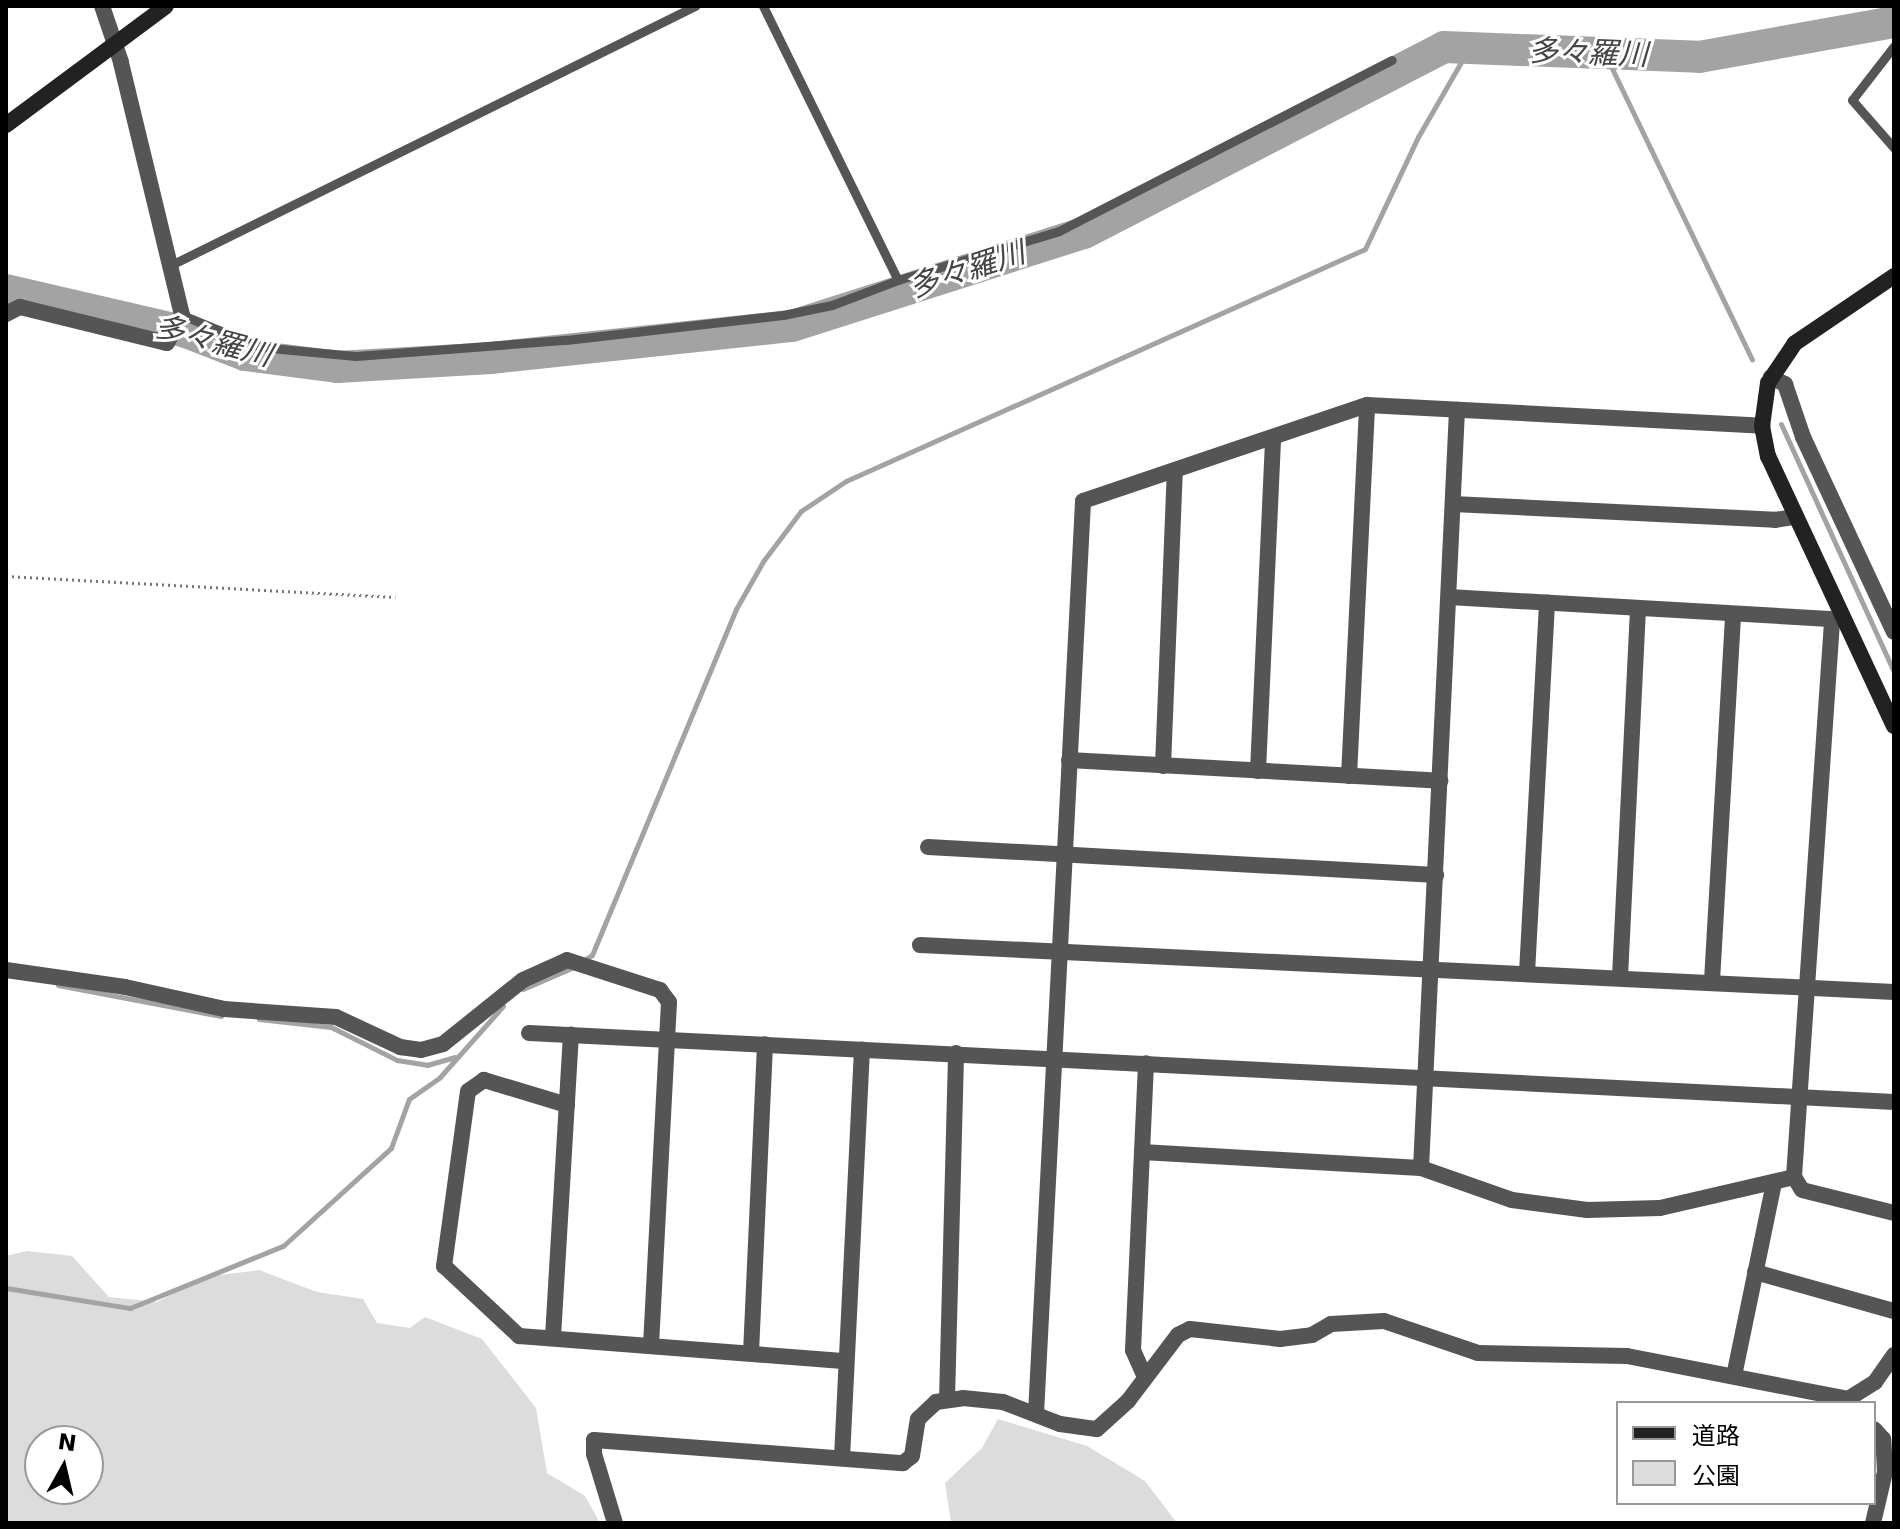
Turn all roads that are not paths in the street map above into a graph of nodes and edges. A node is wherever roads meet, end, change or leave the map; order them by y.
1 (102, 6) edge
2 (166, 6) edge
3 (695, 6) edge
4 (763, 6) edge
5 (116, 43) junction
6 (1894, 46) edge
7 (1392, 60) dead end
8 (6, 125) edge
9 (1894, 148) edge
10 (171, 265) junction
11 (1894, 276) edge
12 (898, 280) junction
13 (6, 314) edge
14 (180, 318) junction
15 (1771, 377) junction
16 (1367, 405) junction
17 (1457, 410) junction
18 (1762, 426) junction
19 (1273, 437) junction
20 (1175, 470) junction
21 (1453, 504) junction
22 (1795, 517) junction
23 (1449, 597) junction
24 (1547, 603) junction
25 (1638, 609) junction
26 (1733, 616) junction
27 (1838, 621) junction
28 (1894, 632) edge
29 (1894, 726) edge
30 (1069, 760) junction
31 (1163, 766) junction
32 (1258, 771) junction
33 (1349, 776) junction
34 (1440, 781) junction
35 (928, 847) dead end
36 (1065, 853) junction
37 (1436, 875) junction
38 (920, 945) dead end
39 (1060, 950) junction
40 (1431, 968) junction
41 (6, 970) edge
42 (1527, 973) junction
43 (1620, 977) junction
44 (1712, 981) junction
45 (1809, 986) junction
46 (1894, 992) edge
47 (529, 1033) dead end
48 (571, 1035) junction
49 (667, 1039) junction
50 (765, 1044) junction
51 (862, 1049) junction
52 (956, 1053) junction
53 (1054, 1058) junction
54 (1146, 1063) junction
55 (1425, 1077) junction
56 (1798, 1097) junction
57 (1894, 1102) edge
58 (567, 1105) junction
59 (1142, 1152) junction
60 (1421, 1168) junction
61 (1794, 1177) junction
62 (1774, 1182) junction
63 (1894, 1213) edge
64 (1755, 1272) junction
65 (1894, 1311) edge
66 (553, 1337) junction
67 (651, 1345) junction
68 (751, 1353) junction
69 (1894, 1355) edge
70 (846, 1361) junction
71 (1144, 1375) junction
72 (1734, 1376) junction
73 (947, 1400) junction
74 (1850, 1401) edge
75 (1036, 1414) junction
76 (1876, 1431) edge
77 (842, 1458) junction
78 (615, 1523) edge
79 (1873, 1523) edge

1 - 5 street
2 - 5 street
3 - 10 lane
4 - 12 lane
5 - 8 street
5 - 10 street
6 - 9 lane
7 - 12 lane
10 - 14 street
11 - 15 street
12 - 14 lane
13 - 14 street
15 - 18 street
15 - 28 street
16 - 17 street
16 - 19 street
16 - 33 street
17 - 18 street
17 - 21 street
18 - 22 street
19 - 20 street
19 - 32 street
20 - 30 street
20 - 31 street
21 - 22 street
21 - 23 street
22 - 27 street
23 - 24 street
23 - 34 street
24 - 25 street
24 - 42 street
25 - 26 street
25 - 43 street
26 - 27 street
26 - 44 street
27 - 29 street
27 - 45 street
30 - 31 street
30 - 36 street
31 - 32 street
32 - 33 street
33 - 34 street
34 - 37 street
35 - 36 street
36 - 37 street
36 - 39 street
37 - 40 street
38 - 39 street
39 - 40 street
39 - 53 street
40 - 42 street
40 - 55 street
41 - 49 street
42 - 43 street
43 - 44 street
44 - 45 street
45 - 46 street
45 - 56 street
47 - 48 street
48 - 49 street
48 - 58 street
49 - 50 street
49 - 67 street
50 - 51 street
50 - 68 street
51 - 52 street
51 - 70 street
52 - 53 street
52 - 73 street
53 - 54 street
53 - 75 street
54 - 55 street
54 - 59 street
55 - 56 street
55 - 60 street
56 - 57 street
56 - 61 street
58 - 66 street
58 - 66 street
59 - 60 street
59 - 71 street
60 - 62 street
61 - 62 street
61 - 63 street
62 - 64 street
64 - 65 street
64 - 72 street
66 - 67 street
67 - 68 street
68 - 70 street
69 - 74 street
70 - 77 street
71 - 72 street
71 - 75 street
72 - 74 street
73 - 75 street
73 - 77 street
76 - 79 street
77 - 78 street

